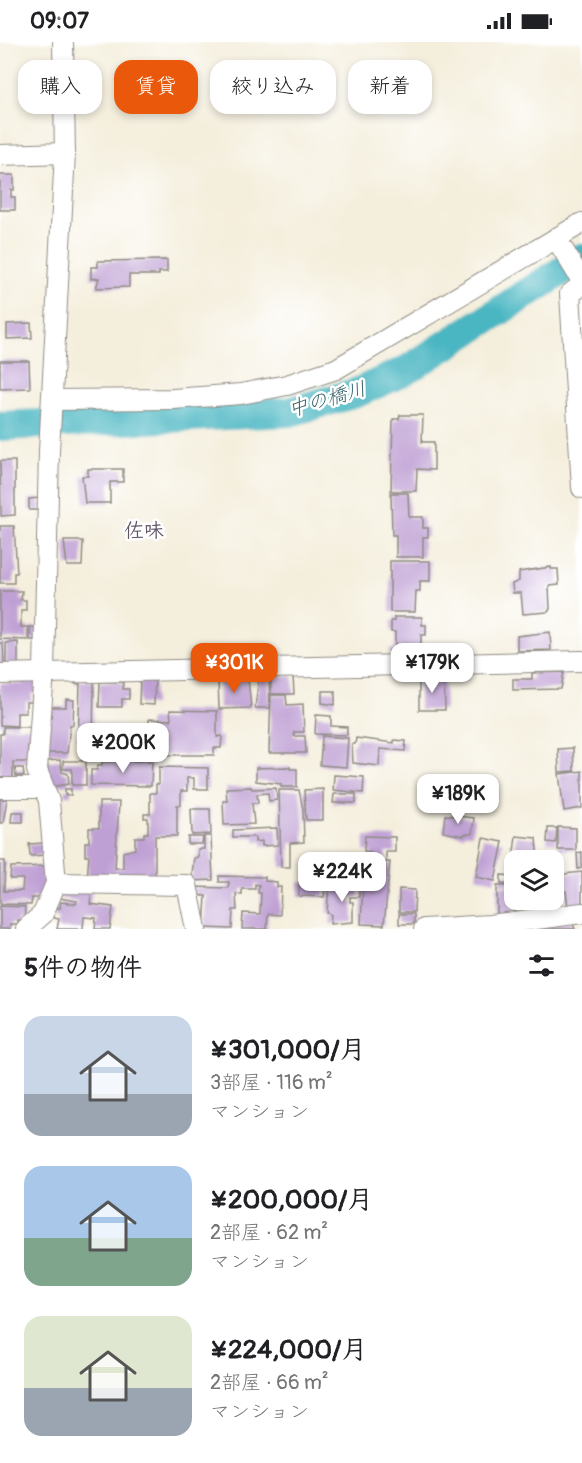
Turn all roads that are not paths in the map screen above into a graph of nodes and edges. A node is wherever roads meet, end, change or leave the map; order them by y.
1 (63, 42) edge
2 (65, 153) junction
3 (0, 155) edge
4 (582, 223) edge
5 (557, 239) junction
6 (582, 282) edge
7 (52, 400) junction
8 (582, 489) edge
9 (582, 661) edge
10 (45, 671) junction
11 (0, 674) edge
12 (0, 788) edge
13 (42, 788) junction
14 (56, 883) junction
15 (582, 913) edge
16 (26, 929) edge
17 (196, 929) edge
18 (424, 929) edge

1 - 2 street
2 - 3 street
2 - 7 street
4 - 5 street
5 - 6 street
5 - 7 street
6 - 8 street
7 - 10 street
9 - 10 street
10 - 11 street
10 - 13 street
12 - 13 street
13 - 14 street
14 - 16 street
14 - 17 street
15 - 18 street

